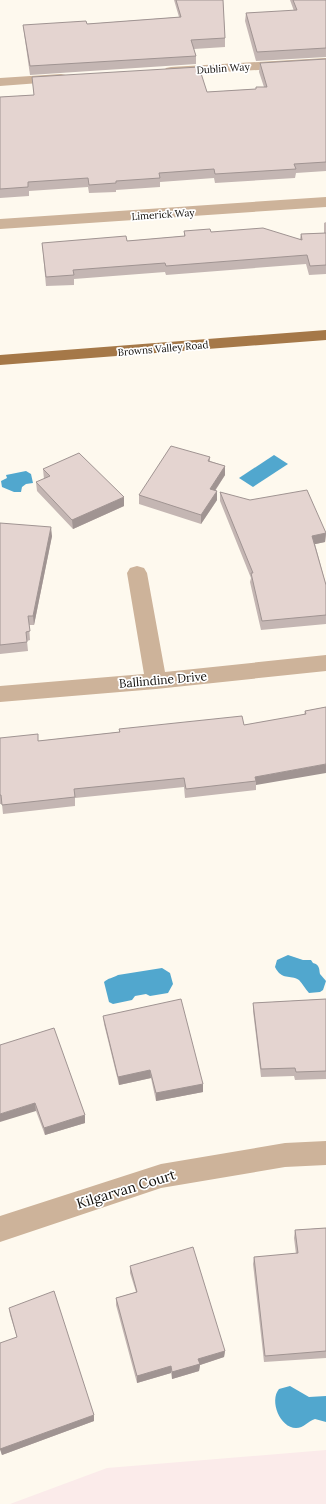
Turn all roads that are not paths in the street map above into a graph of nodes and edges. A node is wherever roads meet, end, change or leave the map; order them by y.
1 (326, 62) edge
2 (157, 72) edge
3 (71, 78) edge
4 (0, 82) edge
5 (326, 202) edge
6 (0, 224) edge
7 (326, 335) edge
8 (0, 360) edge
9 (138, 573) dead end
10 (326, 663) edge
11 (156, 681) junction
12 (0, 694) edge
13 (326, 1153) edge
14 (0, 1229) edge

1 - 2 street, Dublin Way
3 - 4 street
5 - 6 street, Limerick Way
7 - 8 main road, Browns Valley Road
9 - 11 street
10 - 11 street, Ballindine Drive
11 - 12 street, Ballindine Drive
13 - 14 street, Kilgarvan Court

